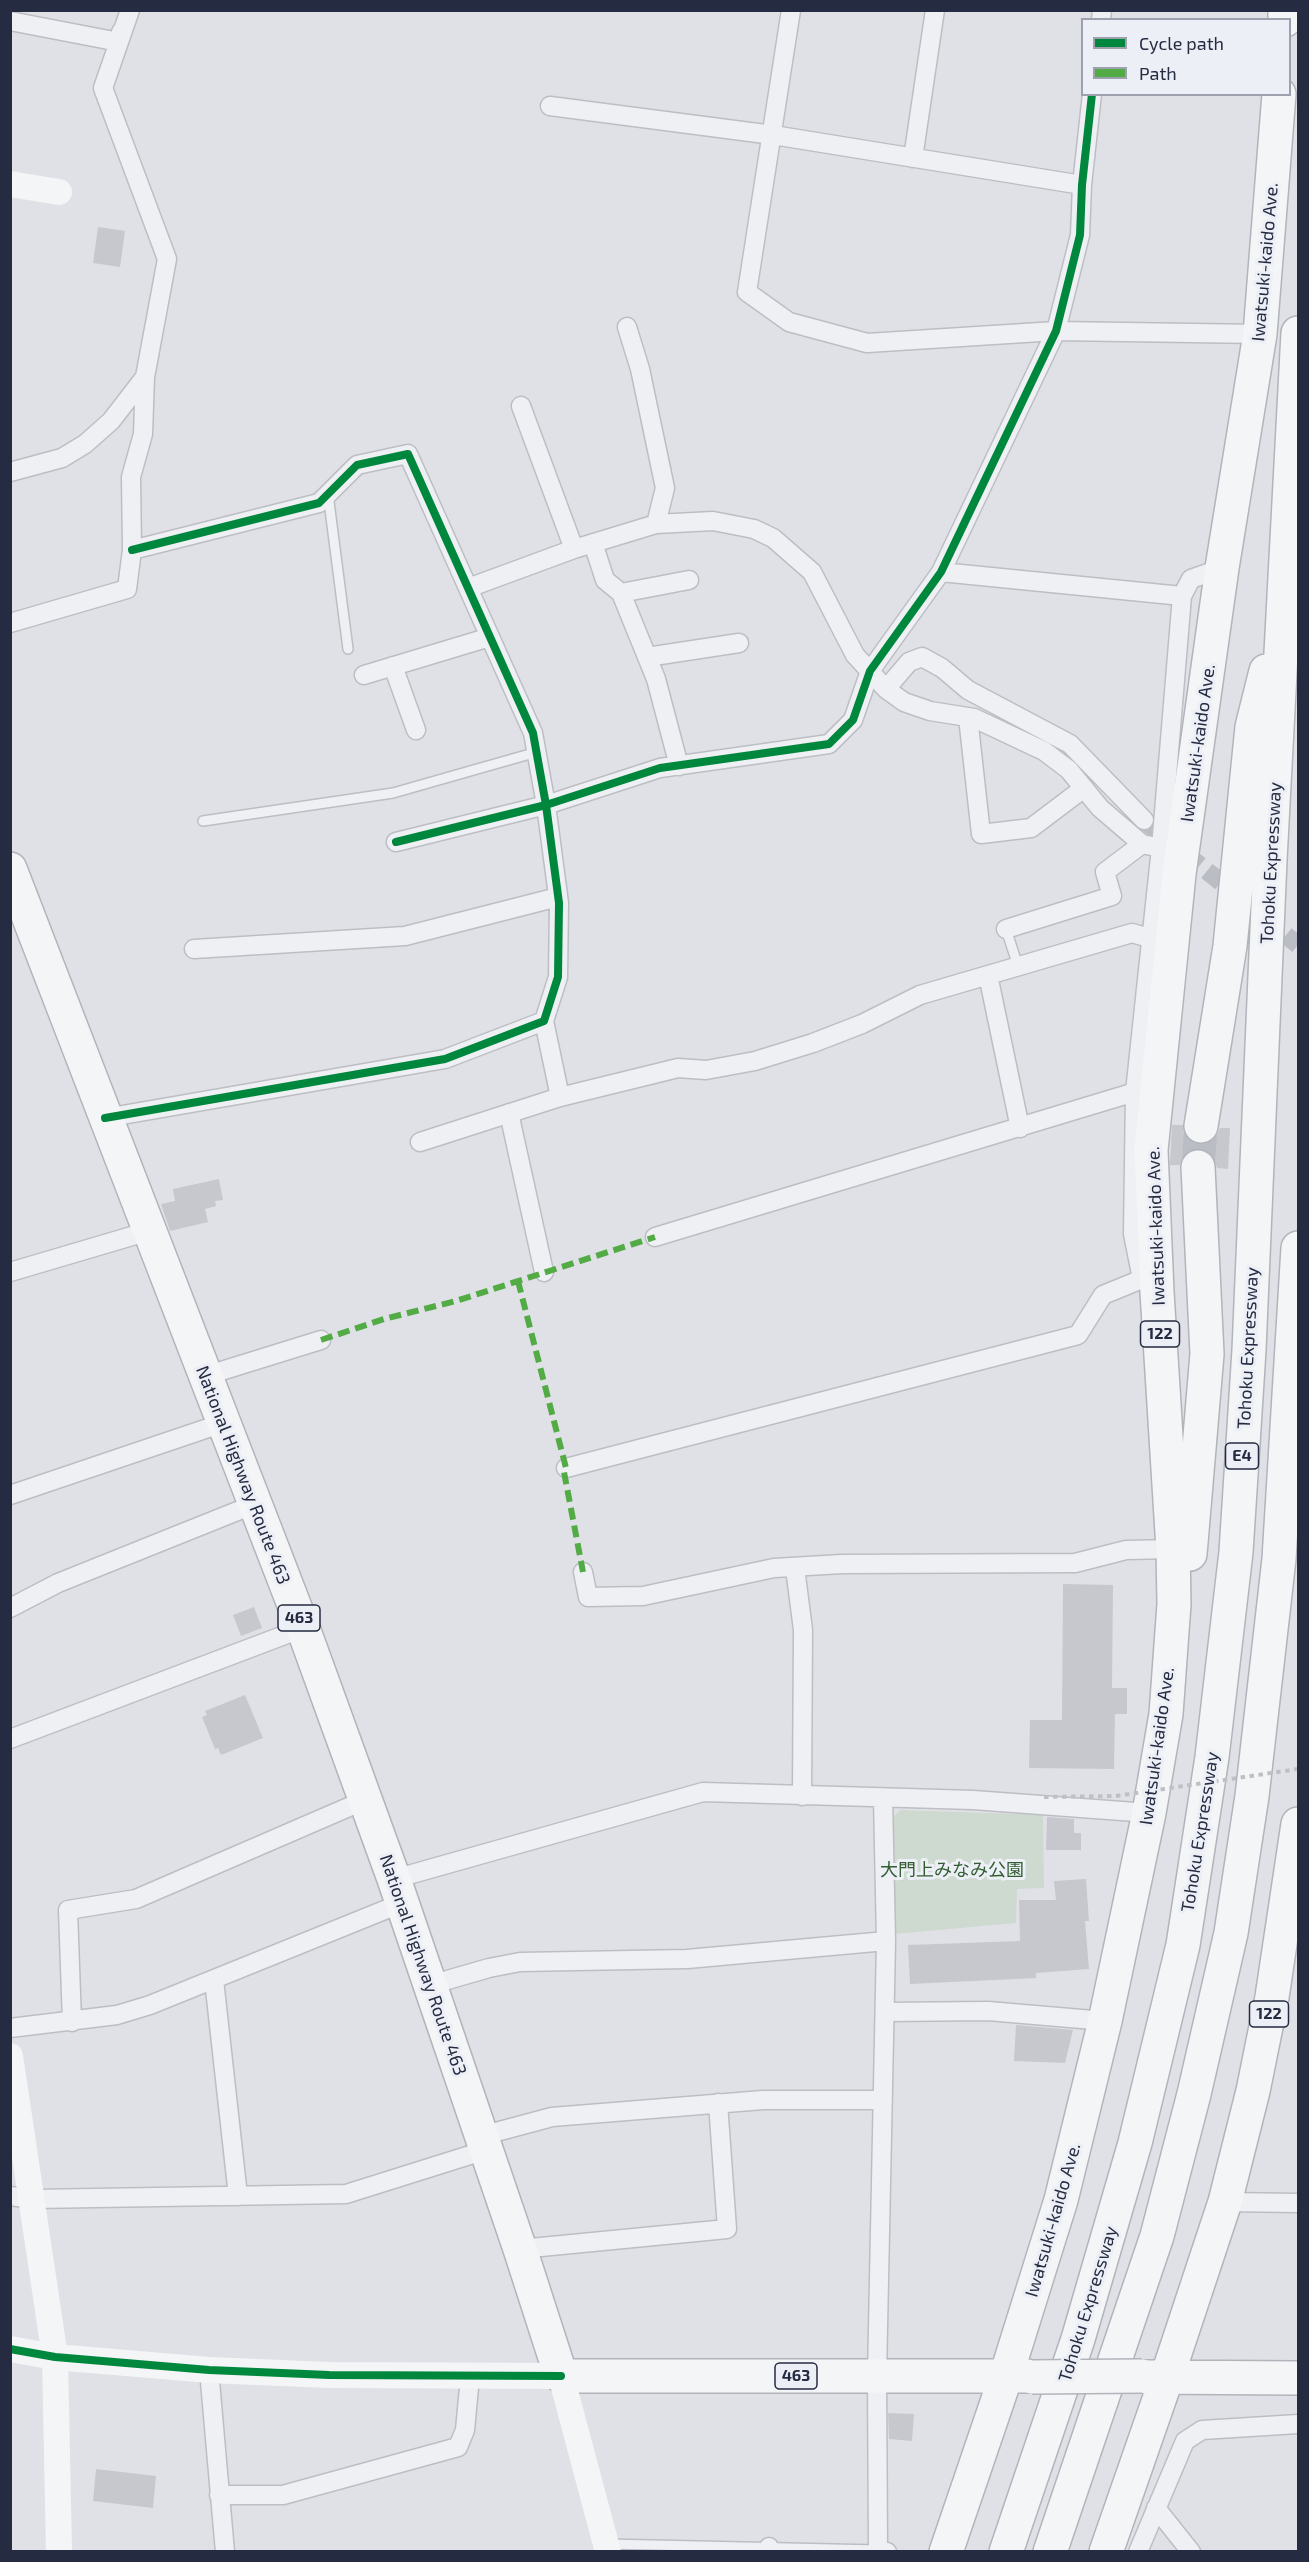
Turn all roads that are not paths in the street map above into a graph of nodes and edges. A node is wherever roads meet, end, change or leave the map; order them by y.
1 (124, 10) edge
2 (130, 10) edge
3 (791, 10) edge
4 (935, 10) edge
5 (10, 21) edge
6 (119, 42) junction
7 (1092, 96) edge
8 (1279, 96) edge
9 (550, 106) dead end
10 (773, 135) junction
11 (913, 158) junction
12 (10, 184) edge
13 (1082, 185) junction
14 (59, 192) dead end
15 (627, 327) dead end
16 (1056, 331) junction
17 (1299, 333) edge
18 (1260, 334) junction
19 (145, 377) junction
20 (521, 406) dead end
21 (10, 472) edge
22 (328, 494) junction
23 (656, 524) junction
24 (593, 543) junction
25 (574, 549) junction
26 (132, 550) junction
27 (1222, 568) junction
28 (941, 572) junction
29 (689, 580) dead end
30 (468, 588) junction
31 (621, 593) junction
32 (1182, 596) junction
33 (1284, 601) junction
34 (10, 623) edge
35 (490, 637) junction
36 (739, 643) dead end
37 (348, 649) dead end
38 (647, 657) junction
39 (393, 666) junction
40 (870, 671) junction
41 (364, 675) dead end
42 (886, 689) junction
43 (968, 717) junction
44 (416, 730) dead end
45 (537, 752) junction
46 (679, 766) junction
47 (1084, 789) junction
48 (546, 805) junction
49 (1144, 820) tunnel mouth
50 (203, 821) dead end
51 (396, 842) dead end
52 (1142, 844) junction
53 (1161, 848) junction
54 (10, 869) edge
55 (558, 897) junction
56 (1006, 929) joint
57 (1153, 939) junction
58 (194, 949) dead end
59 (1018, 966) junction
60 (988, 975) junction
61 (543, 1021) junction
62 (1135, 1092) junction
63 (560, 1097) junction
64 (509, 1113) junction
65 (105, 1119) junction
66 (1201, 1126) tunnel mouth
67 (1020, 1128) junction
68 (420, 1142) dead end
69 (1198, 1167) tunnel mouth
70 (149, 1231) junction
71 (655, 1237) dead end
72 (1299, 1248) edge
73 (10, 1272) edge
74 (544, 1272) dead end
75 (1149, 1285) junction
76 (321, 1340) dead end
77 (205, 1376) junction
78 (223, 1423) junction
79 (566, 1468) dead end
80 (10, 1494) edge
81 (255, 1504) junction
82 (1173, 1549) junction
83 (795, 1568) junction
84 (583, 1572) dead end
85 (1173, 1604) junction
86 (10, 1608) edge
87 (303, 1628) junction
88 (10, 1739) edge
89 (802, 1796) junction
90 (883, 1798) junction
91 (365, 1800) junction
92 (1149, 1813) junction
93 (1299, 1824) edge
94 (398, 1891) junction
95 (886, 1941) junction
96 (214, 1980) junction
97 (430, 1985) junction
98 (885, 2012) junction
99 (1105, 2021) junction
100 (72, 2022) junction
101 (10, 2028) edge
102 (10, 2056) edge
103 (883, 2100) junction
104 (718, 2103) junction
105 (484, 2143) junction
106 (238, 2196) junction
107 (22, 2197) edge
108 (1225, 2202) junction
109 (1299, 2203) edge
110 (520, 2249) junction
111 (10, 2349) edge
112 (55, 2357) junction
113 (209, 2370) junction
114 (561, 2376) junction
115 (877, 2376) junction
116 (1019, 2376) junction
117 (470, 2377) junction
118 (1154, 2377) junction
119 (1299, 2378) edge
120 (1299, 2424) edge
121 (219, 2495) junction
122 (1156, 2508) junction
123 (607, 2548) edge
124 (769, 2549) edge
125 (882, 2551) edge
126 (59, 2552) edge
127 (225, 2552) edge
128 (946, 2552) edge
129 (1006, 2552) edge
130 (1050, 2552) edge
131 (1106, 2552) edge
132 (1138, 2552) edge
133 (1191, 2552) edge

1 - 6 street
2 - 6 street
3 - 10 street
4 - 11 street
5 - 6 street
6 - 19 street
7 - 13 street
8 - 18 highway, Iwatsuki-kaido Ave. / 122
9 - 10 street
10 - 11 street
10 - 16 street
11 - 13 street
12 - 14 street
13 - 16 street
15 - 23 street
16 - 18 street
16 - 28 street
17 - 33 highway, Tohoku Expressway / E4
18 - 27 highway, Iwatsuki-kaido Ave. / 122
19 - 21 street
19 - 26 street
20 - 25 street
22 - 26 street
22 - 30 street
22 - 37 lane
23 - 24 street
23 - 40 street
24 - 25 street
24 - 31 street
25 - 30 street
26 - 34 street
27 - 32 street
27 - 75 highway, Iwatsuki-kaido Ave. / 122
28 - 32 street
28 - 40 street
29 - 31 street
30 - 35 street
31 - 38 street
32 - 53 street
33 - 66 highway
33 - 129 highway, Tohoku Expressway / E4
35 - 39 street
35 - 45 street
36 - 38 street
38 - 46 street
39 - 41 street
39 - 44 street
40 - 42 street
40 - 46 street
42 - 43 street
42 - 49 street
43 - 47 street
43 - 47 street
45 - 48 street
45 - 50 lane
46 - 48 street
47 - 52 street
48 - 51 street
48 - 55 street
52 - 53 street
52 - 56 street
53 - 57 street
54 - 65 highway, National Highway Route 463 / 463
55 - 58 street
55 - 61 street
56 - 59 lane
57 - 59 street
57 - 62 street
59 - 60 street
60 - 63 street
60 - 67 street
61 - 63 street
61 - 65 street
62 - 67 street
62 - 75 street
63 - 64 street
64 - 68 street
64 - 74 street
65 - 70 highway, National Highway Route 463 / 463
67 - 71 street
69 - 85 highway
70 - 73 street
70 - 77 highway, National Highway Route 463 / 463
72 - 130 highway, E4
75 - 79 street
75 - 82 highway, Iwatsuki-kaido Ave. / 122
76 - 77 street
77 - 78 highway, National Highway Route 463 / 463
78 - 80 street
78 - 81 highway, National Highway Route 463 / 463
81 - 86 street
81 - 87 highway, National Highway Route 463 / 463
82 - 83 street
82 - 85 highway, Iwatsuki-kaido Ave. / 122
83 - 84 street
83 - 89 street
85 - 92 highway, Iwatsuki-kaido Ave. / 122
87 - 88 street
87 - 91 highway, National Highway Route 463 / 463
89 - 90 street
89 - 94 street
90 - 92 street
90 - 95 street
91 - 94 highway, National Highway Route 463 / 463
91 - 100 street
92 - 99 highway, Iwatsuki-kaido Ave. / 122
93 - 108 highway, 122
94 - 96 street
94 - 97 highway, National Highway Route 463 / 463
95 - 97 street
95 - 98 street
96 - 100 street
96 - 106 street
97 - 105 highway, National Highway Route 463 / 463
98 - 99 street
98 - 103 street
99 - 116 highway, Iwatsuki-kaido Ave. / 122
100 - 101 street
102 - 107 street
103 - 104 street
103 - 115 street
104 - 105 street
104 - 110 street
105 - 106 street
105 - 110 highway, National Highway Route 463 / 463
106 - 107 street
107 - 112 street
108 - 109 street
108 - 118 highway, 122
110 - 114 highway, National Highway Route 463 / 463
111 - 112 street
112 - 113 street
112 - 126 street
113 - 117 street
113 - 121 street
114 - 115 highway, 463
114 - 117 street
114 - 123 street
115 - 116 highway, 463
115 - 125 street
116 - 118 highway, 463, bridge
116 - 128 highway, Iwatsuki-kaido Ave. / 122
117 - 121 street
118 - 119 highway, 463
118 - 131 highway, 122
120 - 122 street
121 - 127 street
122 - 132 street
122 - 133 street
123 - 124 lane
124 - 125 lane

